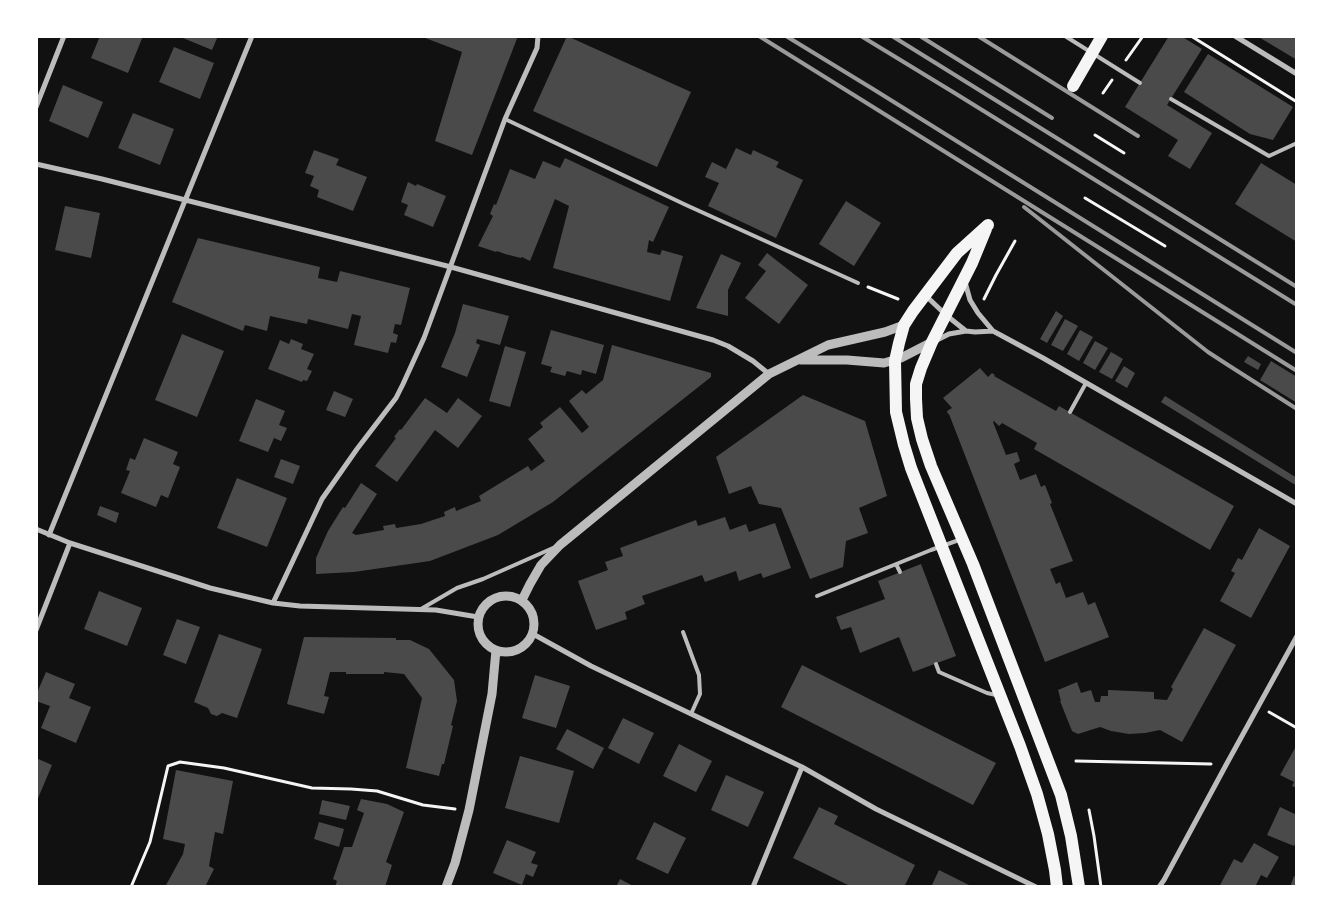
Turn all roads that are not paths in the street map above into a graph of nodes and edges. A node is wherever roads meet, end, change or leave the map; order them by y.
1 (64, 36) edge
2 (252, 36) edge
3 (538, 36) edge
4 (1065, 36) edge
5 (1102, 36) edge
6 (1235, 36) edge
7 (1297, 74) edge
8 (1140, 83) dead end
9 (1073, 86) dead end
10 (1171, 99) dead end
11 (36, 107) edge
12 (505, 119) junction
13 (1297, 142) edge
14 (36, 164) edge
15 (185, 201) junction
16 (451, 267) junction
17 (964, 280) junction
18 (858, 282) road end
19 (925, 295) junction
20 (946, 315) junction
21 (904, 325) junction
22 (966, 331) junction
23 (993, 331) junction
24 (932, 342) junction
25 (798, 360) junction
26 (895, 360) junction
27 (769, 374) junction
28 (1086, 383) junction
29 (1070, 412) dead end
30 (1297, 504) edge
31 (36, 529) edge
32 (49, 535) junction
33 (963, 538) junction
34 (70, 543) junction
35 (560, 545) junction
36 (942, 546) junction
37 (896, 564) junction
38 (900, 572) dead end
39 (817, 596) dead end
40 (522, 600) junction
41 (273, 603) junction
42 (418, 610) junction
43 (478, 617) junction
44 (36, 630) edge
45 (683, 632) dead end
46 (533, 634) junction
47 (1297, 636) edge
48 (496, 650) junction
49 (936, 664) dead end
50 (999, 695) junction
51 (691, 714) junction
52 (802, 767) junction
53 (446, 887) edge
54 (753, 887) edge
55 (1036, 887) edge
56 (1057, 887) edge
57 (1079, 887) edge
58 (1159, 887) edge

1 - 11 street
2 - 15 street
3 - 12 street
4 - 8 lane
5 - 9 main road
6 - 7 street
10 - 13 lane
12 - 16 street
12 - 18 lane
14 - 15 street
15 - 16 street
15 - 32 street
16 - 27 street
16 - 41 street
17 - 19 main road
17 - 20 main road
17 - 23 street
19 - 20 street
19 - 21 main road
20 - 22 street
20 - 24 main road
21 - 25 street
21 - 26 main road
22 - 23 street
22 - 24 street
23 - 28 street
24 - 26 street
24 - 33 main road
25 - 26 street
25 - 27 street
26 - 36 main road
27 - 35 street
28 - 29 lane
28 - 30 street
31 - 32 street
32 - 34 street
33 - 36 lane
33 - 57 main road
34 - 41 street
34 - 44 street
35 - 40 street
35 - 42 lane
36 - 37 lane
36 - 50 main road
37 - 38 lane
37 - 39 lane
40 - 43 street
40 - 46 street
41 - 42 street
42 - 43 street
43 - 48 street
45 - 51 lane
46 - 48 street
46 - 51 street
47 - 58 street
48 - 53 street
49 - 50 lane
50 - 56 main road
51 - 52 street
52 - 54 street
52 - 55 street

